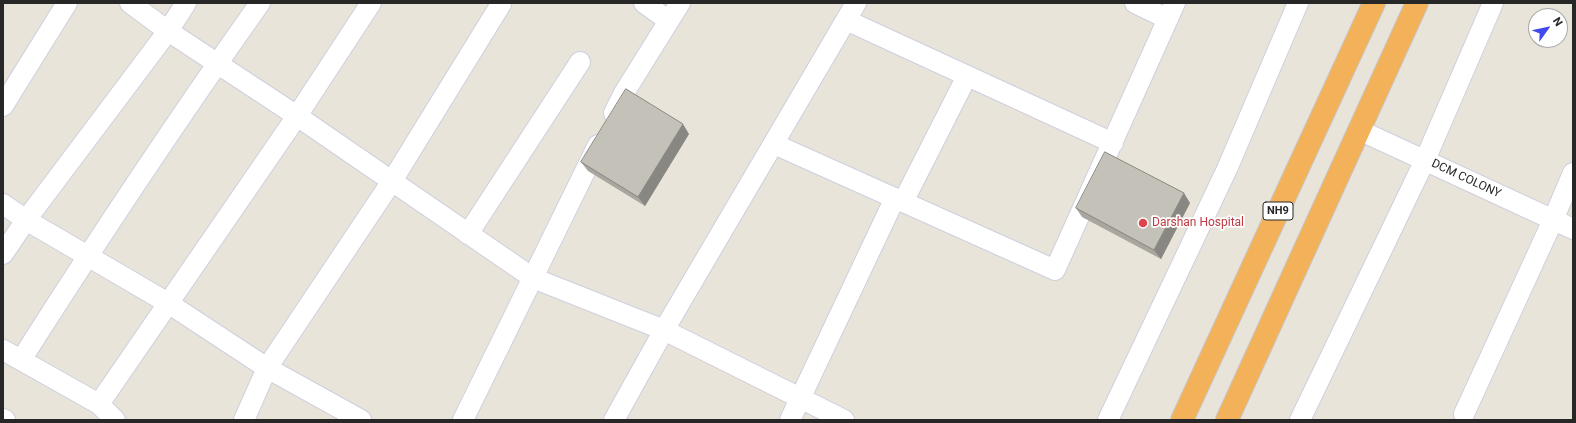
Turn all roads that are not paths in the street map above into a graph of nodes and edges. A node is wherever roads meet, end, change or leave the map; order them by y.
1 (67, 3) edge
2 (130, 3) edge
3 (186, 3) edge
4 (260, 3) edge
5 (371, 3) edge
6 (644, 3) edge
7 (680, 3) edge
8 (1135, 3) edge
9 (1298, 3) edge
10 (1374, 3) edge
11 (1417, 3) edge
12 (1493, 3) edge
13 (501, 4) dead end
14 (851, 11) edge
15 (1172, 11) edge
16 (669, 21) junction
17 (168, 31) junction
18 (580, 62) dead end
19 (217, 63) junction
20 (967, 76) junction
21 (3, 106) edge
22 (297, 116) junction
23 (1359, 130) junction
24 (1113, 143) junction
25 (774, 144) junction
26 (1425, 160) junction
27 (1573, 173) edge
28 (392, 181) junction
29 (899, 200) junction
30 (3, 204) edge
31 (26, 220) junction
32 (1553, 220) junction
33 (1573, 229) edge
34 (468, 234) junction
35 (3, 254) edge
36 (88, 256) junction
37 (533, 278) junction
38 (168, 303) junction
39 (664, 330) junction
40 (3, 350) edge
41 (21, 360) junction
42 (267, 368) junction
43 (801, 398) junction
44 (99, 404) junction
45 (1464, 414) dead end
46 (115, 420) edge
47 (244, 420) edge
48 (361, 420) edge
49 (463, 420) edge
50 (614, 420) edge
51 (790, 420) edge
52 (844, 420) edge
53 (1108, 420) edge
54 (1182, 420) edge
55 (1227, 420) edge
56 (1300, 420) edge

1 - 21 street
2 - 17 street
3 - 17 street
4 - 19 street
5 - 22 street
6 - 16 street
7 - 16 street
8 - 15 street
9 - 53 street
10 - 54 highway, NH9
11 - 23 highway
12 - 26 street
13 - 28 street
14 - 20 street
14 - 25 street
15 - 24 street
16 - 37 street
17 - 19 street
17 - 31 street
18 - 34 street
19 - 22 street
19 - 36 street
20 - 24 street
20 - 29 street
22 - 28 street
22 - 38 street
23 - 26 street, DCM COLONY
23 - 55 highway
24 - 29 street
25 - 29 street
25 - 39 street
26 - 32 street, DCM COLONY
26 - 56 street
27 - 32 street
28 - 34 street
28 - 42 street
29 - 43 street
30 - 31 street
31 - 35 street
31 - 36 street
32 - 33 street, DCM COLONY
32 - 45 street
34 - 37 street
36 - 38 street
36 - 41 street
37 - 39 street
37 - 49 street
38 - 42 street
38 - 44 street
39 - 43 street
39 - 50 street
40 - 41 street
41 - 44 street
42 - 47 street
42 - 48 street
43 - 51 street
43 - 52 street
44 - 46 street

